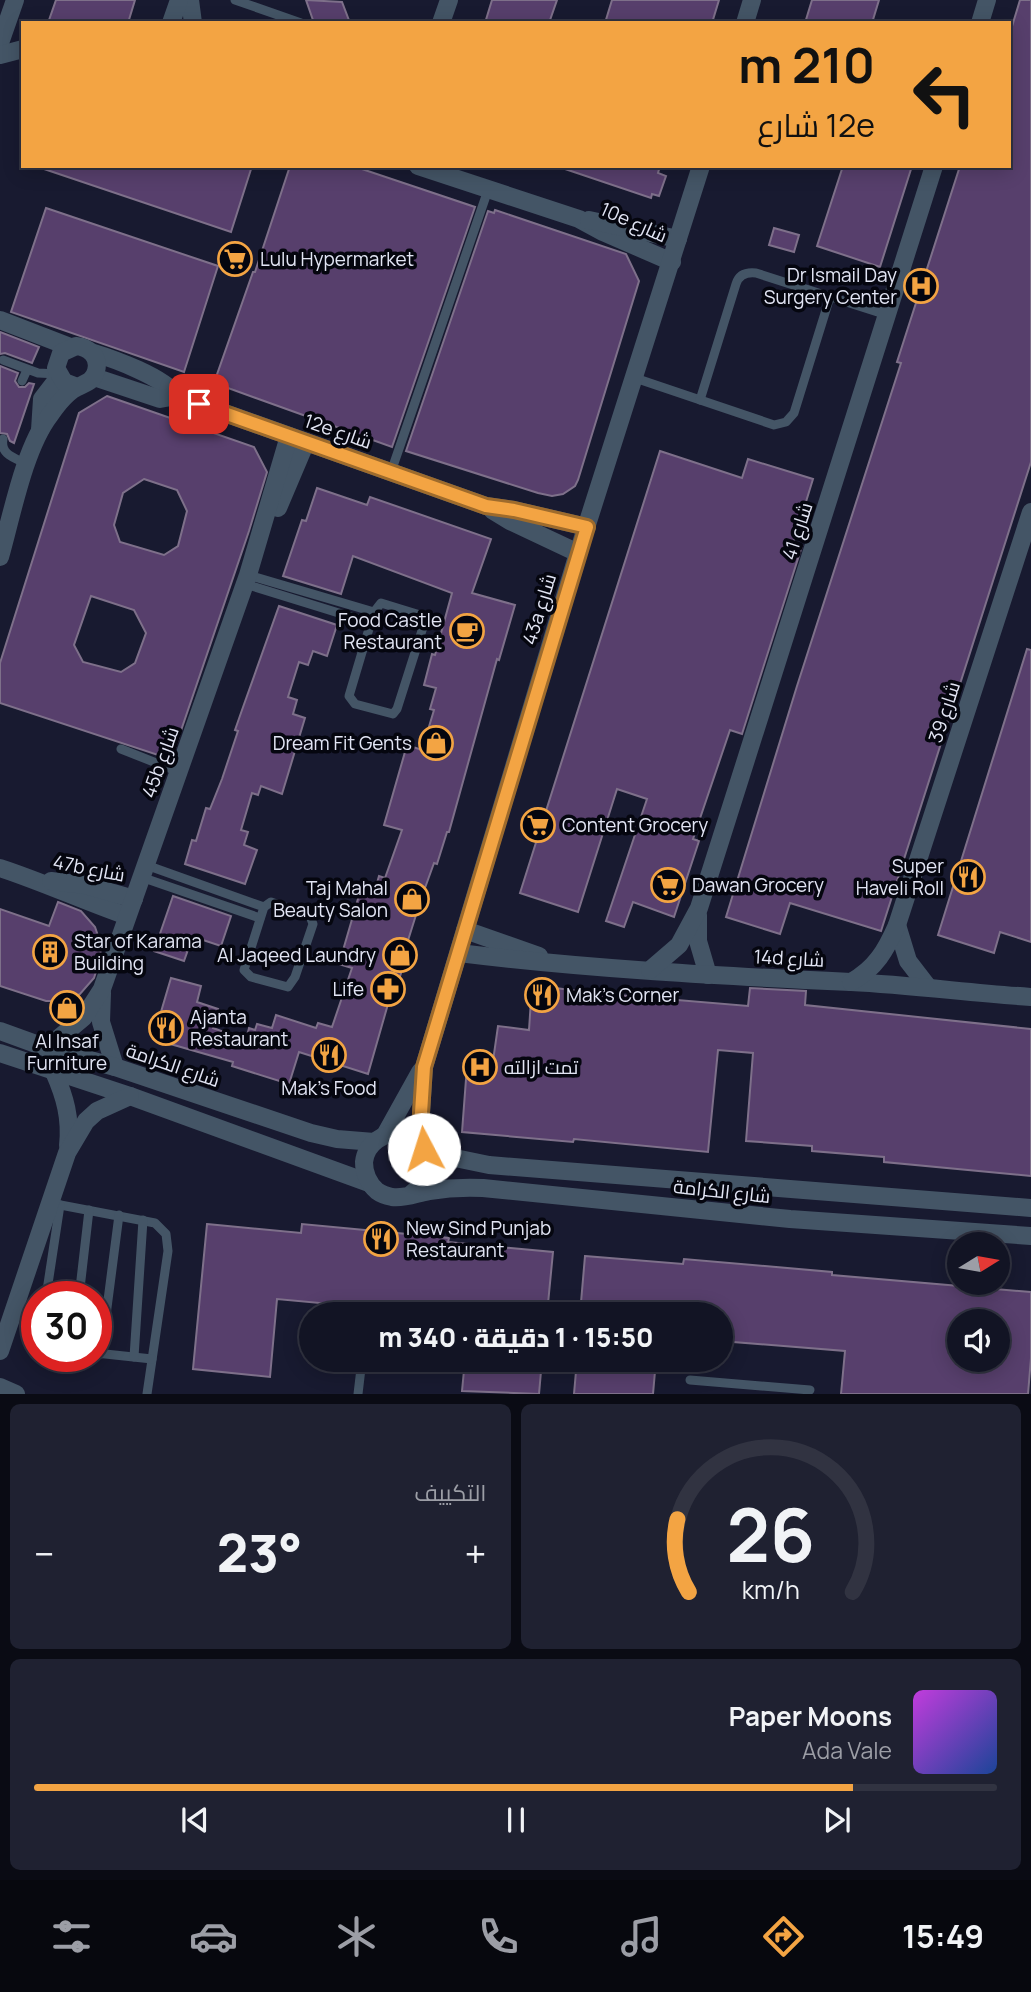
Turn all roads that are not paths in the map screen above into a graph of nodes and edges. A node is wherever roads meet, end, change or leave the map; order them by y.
1 (15, 0) edge
2 (179, 0) edge
3 (190, 0) edge
4 (234, 0) edge
5 (449, 0) edge
6 (752, 0) edge
7 (987, 0) edge
8 (172, 21) edge
9 (193, 21) edge
10 (295, 21) edge
11 (443, 21) edge
12 (746, 21) edge
13 (981, 21) edge
14 (0, 43) edge
15 (21, 50) edge
16 (0, 55) edge
17 (424, 168) edge
18 (700, 168) edge
19 (933, 168) edge
20 (488, 190) junction
21 (579, 219) junction
22 (678, 239) junction
23 (671, 262) junction
24 (830, 297) junction
25 (887, 315) junction
26 (0, 320) edge
27 (70, 347) junction
28 (91, 352) junction
29 (3, 360) dead end
30 (27, 370) junction
31 (59, 375) junction
32 (94, 377) junction
33 (635, 378) junction
34 (22, 381) dead end
35 (77, 387) junction
36 (177, 396) junction
37 (700, 400) junction
38 (40, 430) junction
39 (289, 436) junction
40 (3, 439) dead end
41 (306, 442) junction
42 (27, 464) junction
43 (391, 472) junction
44 (486, 506) junction
45 (1031, 512) edge
46 (587, 527) junction
47 (257, 548) junction
48 (578, 554) junction
49 (0, 557) edge
50 (247, 580) junction
51 (374, 612) junction
52 (371, 623) junction
53 (121, 749) dead end
54 (179, 772) junction
55 (0, 868) edge
56 (144, 871) junction
57 (37, 880) junction
58 (134, 899) junction
59 (264, 907) junction
60 (699, 908) junction
61 (127, 916) junction
62 (260, 918) junction
63 (897, 925) junction
64 (465, 930) junction
65 (459, 953) junction
66 (551, 962) junction
67 (650, 970) junction
68 (708, 975) junction
69 (851, 982) junction
70 (928, 987) junction
71 (102, 989) junction
72 (1028, 997) edge
73 (0, 1031) edge
74 (47, 1048) junction
75 (0, 1053) edge
76 (116, 1067) junction
77 (424, 1067) junction
78 (54, 1072) junction
79 (130, 1096) junction
80 (379, 1138) junction
81 (425, 1151) junction
82 (67, 1153) junction
83 (369, 1183) junction
84 (410, 1195) junction
85 (55, 1204) junction
86 (1031, 1208) edge
87 (89, 1210) junction
88 (119, 1215) junction
89 (143, 1220) junction
90 (1031, 1236) edge
91 (48, 1281) edge
92 (81, 1281) edge
93 (109, 1281) edge
94 (0, 1351) edge
95 (112, 1354) edge
96 (134, 1357) junction
97 (152, 1359) junction
98 (361, 1372) edge
99 (690, 1380) dead end
100 (0, 1387) edge
101 (737, 1389) edge
102 (810, 1390) dead end
103 (16, 1394) edge
104 (147, 1394) edge
105 (358, 1394) edge

1 - 14 street
2 - 8 street
3 - 9 street
4 - 10 lane
5 - 11 street
6 - 12 street
7 - 13 street
15 - 16 street
17 - 20 street, 10e شارع
18 - 22 street, 43a شارع
19 - 25 street, شارع 41
20 - 21 street, 10e شارع
20 - 43 lane
21 - 22 street, 10e شارع
21 - 23 street, 10e شارع
22 - 23 street, 43a شارع
23 - 33 street, 43a شارع
24 - 25 lane
24 - 37 lane
24 - 37 lane
25 - 60 street, شارع 41
26 - 27 street
27 - 28 street
27 - 31 street
28 - 32 street
28 - 36 street, 12e شارع
29 - 30 lane
30 - 31 lane
30 - 34 lane
31 - 35 street
31 - 38 street
32 - 35 street
32 - 36 street, 12e شارع
33 - 37 lane
33 - 46 street, 43a شارع
35 - 38 street
36 - 39 street, 12e شارع
38 - 42 street
39 - 41 street, 12e شارع
39 - 47 street, 45b شارع
40 - 42 lane
41 - 43 street, 12e شارع
41 - 47 street, 45b شارع
42 - 49 street
43 - 44 street, 12e شارع
44 - 46 street, 12e شارع
44 - 48 street, 12e شارع
45 - 63 street, شارع 39
46 - 48 street, 43a شارع
47 - 50 street, 45b شارع
48 - 64 street, 43a شارع
50 - 51 lane
50 - 52 lane
50 - 54 street, 45b شارع
51 - 52 lane
51 - 52 lane
53 - 54 lane
54 - 56 street, 45b شارع
55 - 57 street, 47b شارع
56 - 58 street, 45b شارع
56 - 59 lane
56 - 62 lane
57 - 58 street, 47b شارع
57 - 61 street, 47b شارع
58 - 61 street, 45b شارع
59 - 62 lane
59 - 62 lane
60 - 67 street, شارع 41
60 - 68 street, شارع 41
61 - 71 street, 45b شارع
63 - 69 street, شارع 39
63 - 70 street
64 - 65 street, 43a شارع
64 - 66 street, 14d شارع
65 - 66 street, 14d شارع
65 - 77 street, 43a شارع
66 - 67 street, 14d شارع
67 - 68 street, 14d شارع
68 - 69 street, 14d شارع
69 - 70 street, 14d شارع
70 - 72 street, 14d شارع
71 - 74 street, 45b شارع
71 - 76 street, 45b شارع
73 - 74 street, شارع الكرامة
74 - 76 street, شارع الكرامة
75 - 78 street
76 - 80 street, شارع الكرامة
77 - 80 street, 43a شارع
77 - 81 street, 43a شارع
78 - 79 street
78 - 82 street
79 - 82 street
79 - 83 street
80 - 81 street
80 - 83 street
81 - 84 street
81 - 86 street, شارع الكرامة
82 - 85 street
83 - 84 street
84 - 90 street, شارع الكرامة
85 - 87 lane
85 - 91 lane
85 - 94 street
87 - 88 lane
87 - 92 lane
88 - 89 lane
88 - 93 lane
89 - 96 lane
89 - 97 lane
95 - 96 lane
96 - 97 lane
97 - 104 lane
98 - 105 lane
99 - 101 lane
100 - 103 street
101 - 102 lane

